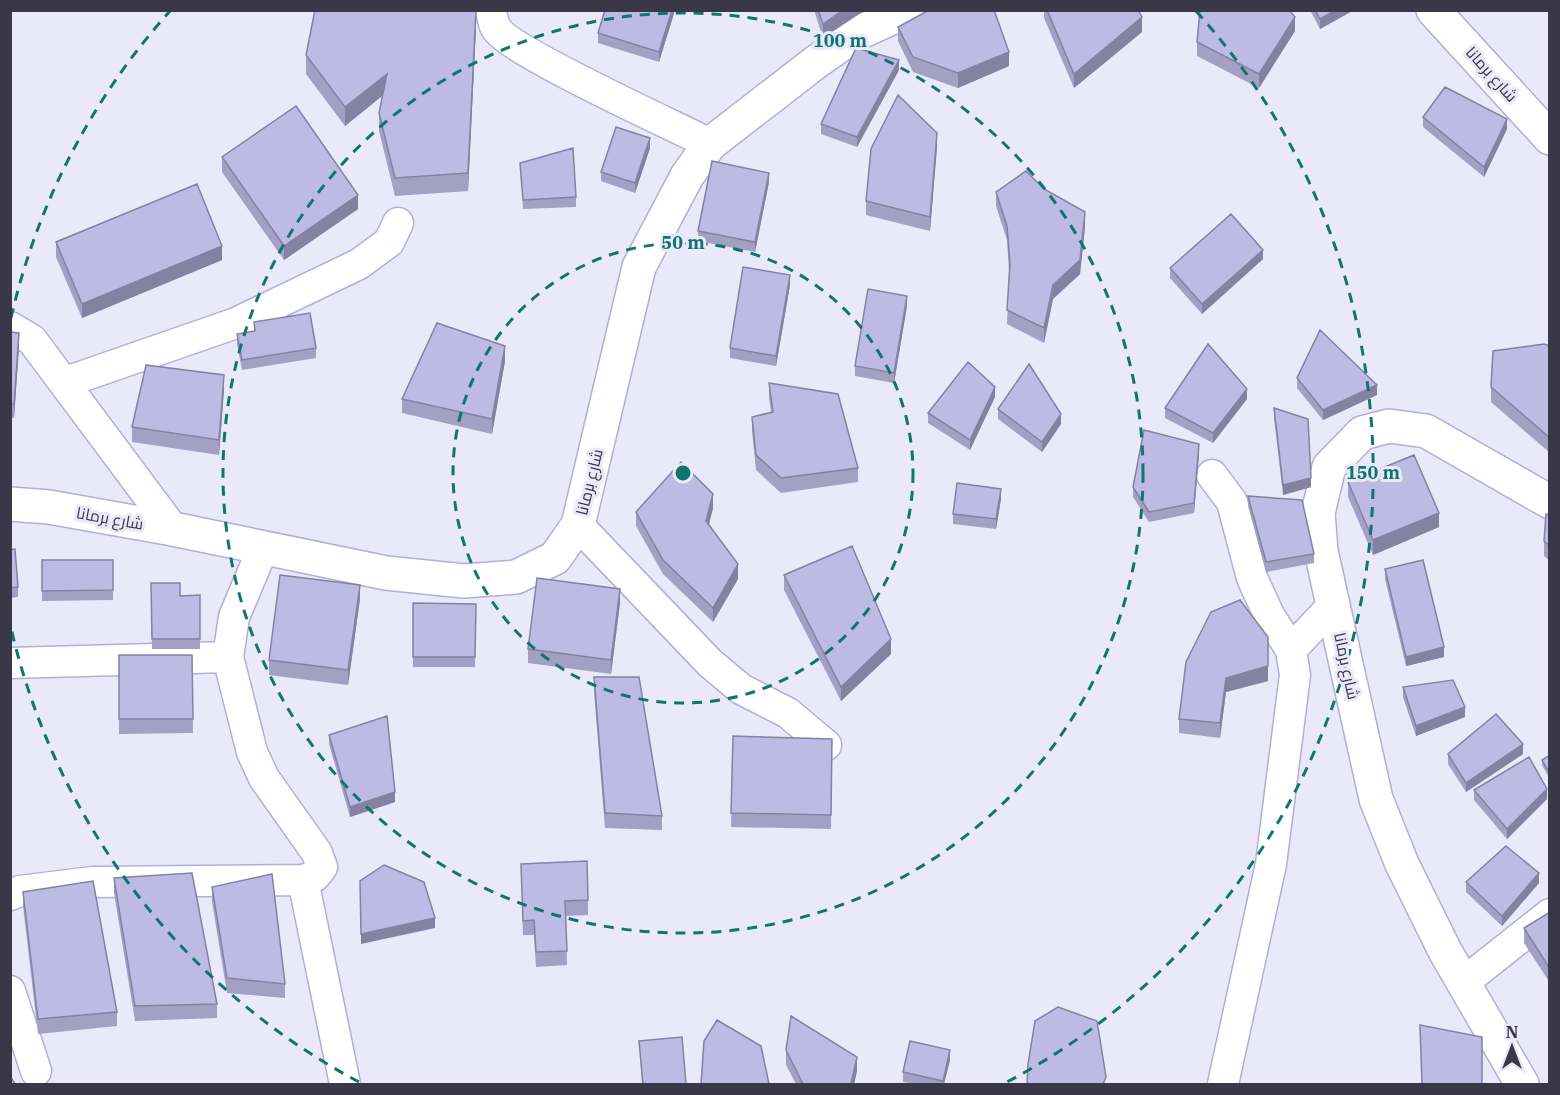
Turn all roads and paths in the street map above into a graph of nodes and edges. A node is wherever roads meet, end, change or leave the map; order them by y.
1 (491, 10) edge
2 (909, 10) edge
3 (1433, 10) edge
4 (1550, 138) edge
5 (710, 144) junction
6 (398, 223) dead end
7 (10, 327) edge
8 (66, 382) junction
9 (1212, 475) dead end
10 (1550, 502) edge
11 (10, 504) edge
12 (578, 525) junction
13 (173, 529) junction
14 (263, 548) junction
15 (1334, 604) junction
16 (1292, 650) junction
17 (228, 657) junction
18 (10, 663) edge
19 (826, 745) edge
20 (303, 880) junction
21 (10, 895) edge
22 (1550, 914) edge
23 (1464, 982) junction
24 (10, 992) edge
25 (36, 1071) dead end
26 (345, 1084) edge
27 (1223, 1084) edge
28 (1522, 1084) edge

1 - 5 street
2 - 5 street, شارع برمانا
3 - 4 street, شارع برمانا
5 - 12 street, شارع برمانا
6 - 8 street
7 - 8 street
8 - 13 street
9 - 16 street
10 - 15 street, شارع برمانا
11 - 13 street, شارع برمانا
12 - 14 street, شارع برمانا
12 - 19 street
13 - 14 street, شارع برمانا
14 - 17 street
15 - 16 street
15 - 23 street, شارع برمانا
16 - 27 street
17 - 18 street
17 - 20 street
20 - 21 street
20 - 26 street
22 - 23 street
23 - 28 street, شارع برمانا
24 - 25 street

